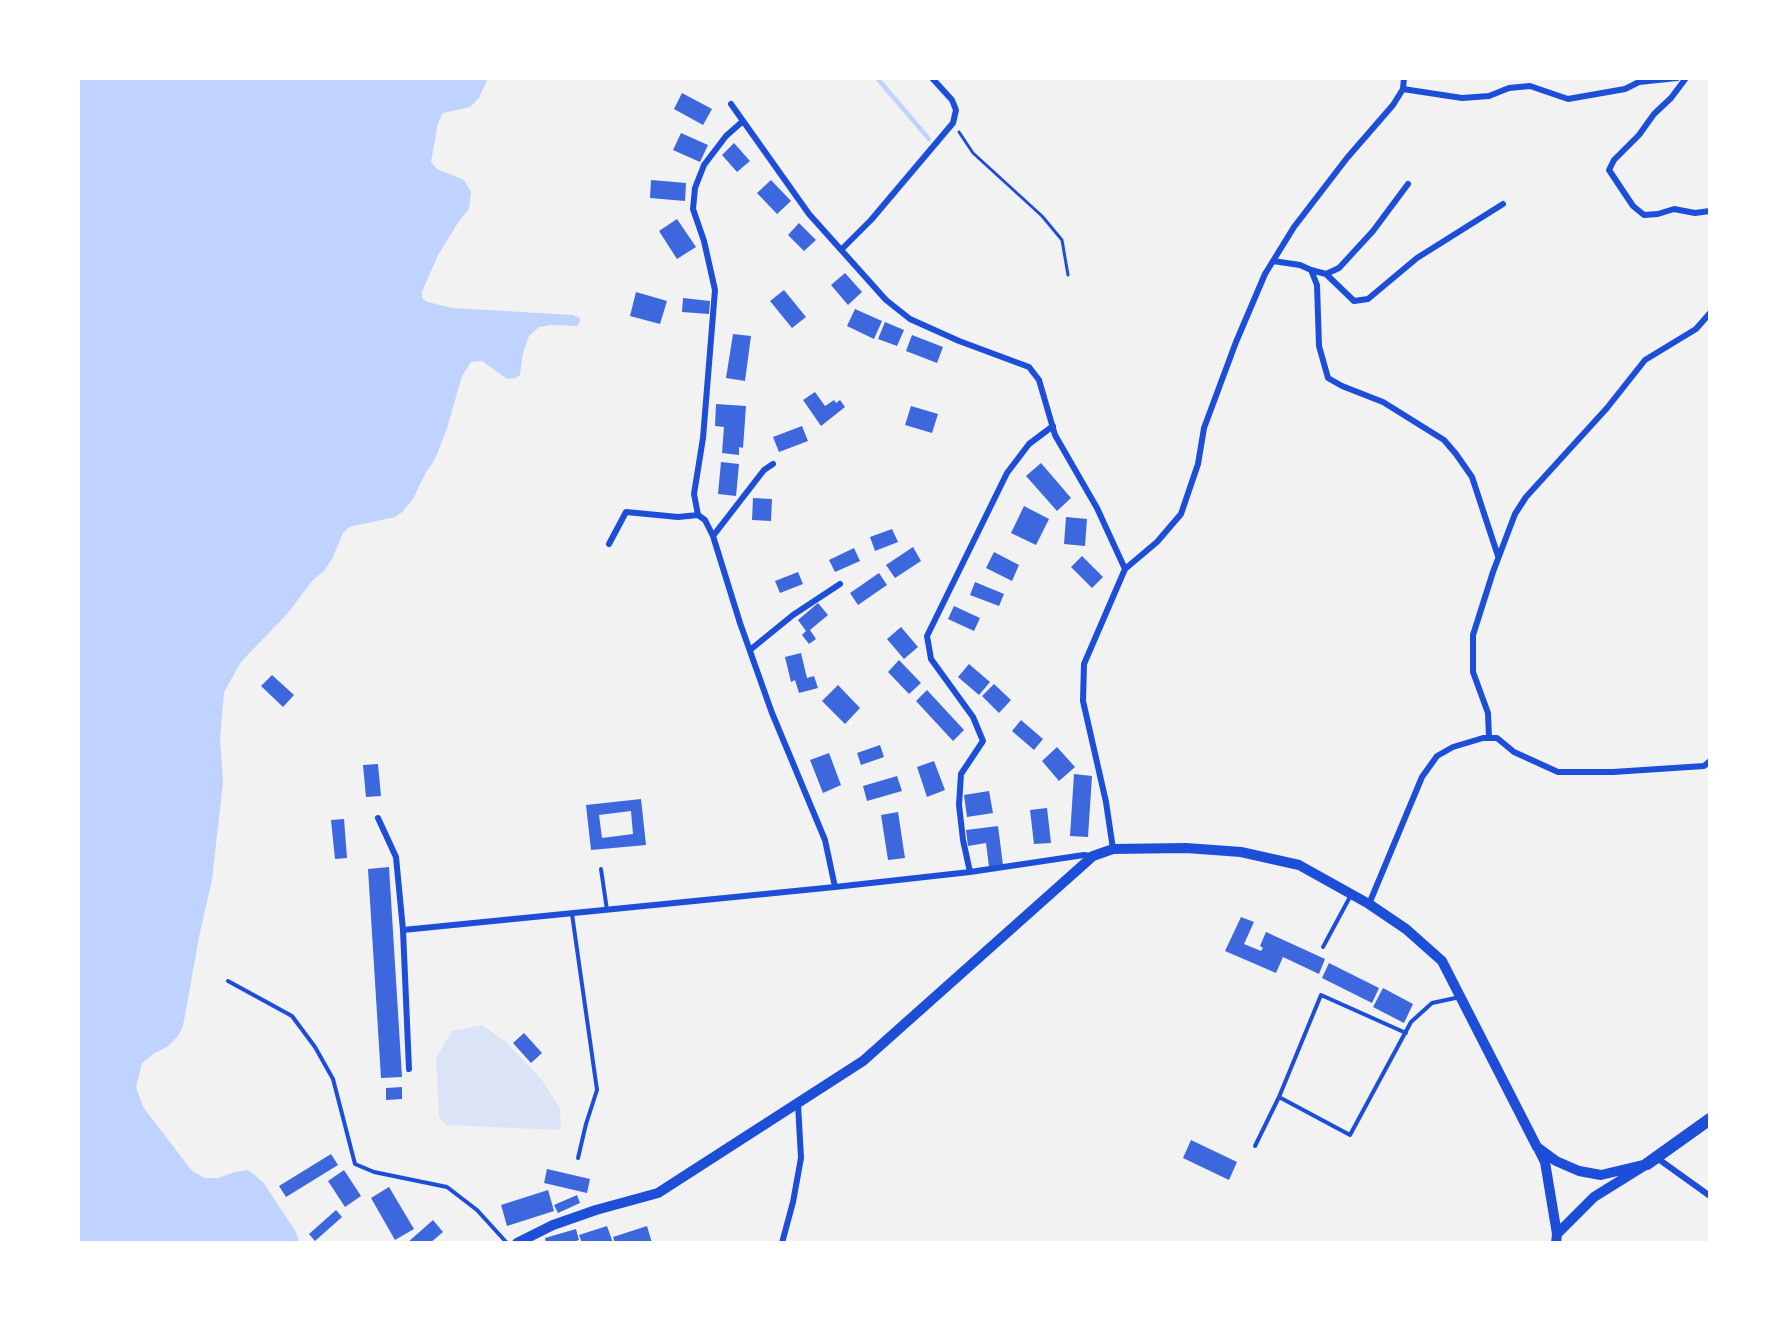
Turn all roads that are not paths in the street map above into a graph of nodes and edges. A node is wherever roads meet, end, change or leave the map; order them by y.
1 (932, 78) edge
2 (1404, 78) edge
3 (1677, 78) edge
4 (1686, 78) edge
5 (1640, 80) edge
6 (1403, 89) junction
7 (731, 104) dead end
8 (743, 121) junction
9 (1408, 184) dead end
10 (1503, 204) dead end
11 (1710, 211) edge
12 (842, 249) junction
13 (1273, 261) junction
14 (1311, 270) junction
15 (1326, 274) junction
16 (1710, 313) edge
17 (1053, 426) junction
18 (773, 464) dead end
19 (698, 515) junction
20 (713, 536) junction
21 (609, 544) dead end
22 (1499, 557) junction
23 (1125, 569) junction
24 (840, 584) dead end
25 (750, 650) junction
26 (1489, 738) junction
27 (1710, 761) edge
28 (378, 818) dead end
29 (1113, 849) junction
30 (1093, 856) junction
31 (601, 869) dead end
32 (970, 872) junction
33 (835, 887) junction
34 (1351, 894) junction
35 (1369, 904) junction
36 (607, 911) junction
37 (572, 914) junction
38 (403, 930) junction
39 (1323, 948) dead end
40 (228, 981) dead end
41 (1460, 997) junction
42 (1406, 1033) junction
43 (409, 1069) dead end
44 (1280, 1097) junction
45 (798, 1103) junction
46 (1710, 1119) edge
47 (1255, 1146) dead end
48 (1537, 1147) junction
49 (578, 1158) dead end
50 (1651, 1161) junction
51 (1710, 1196) edge
52 (1557, 1239) edge
53 (507, 1243) edge
54 (517, 1243) edge
55 (782, 1243) edge

1 - 12 street
2 - 6 street
3 - 5 street
4 - 11 street
5 - 6 street
6 - 13 street
7 - 8 street
8 - 12 street
8 - 19 street
9 - 15 street
10 - 15 street
12 - 17 street
13 - 14 street
13 - 23 street
14 - 15 street
14 - 22 street
16 - 22 street
17 - 23 street
17 - 32 street
18 - 20 street
19 - 20 street
19 - 21 street
20 - 25 street
22 - 26 street
23 - 29 street
24 - 25 street
25 - 33 street
26 - 27 street
26 - 35 street
28 - 38 street
29 - 30 street
29 - 34 street
30 - 32 street
30 - 45 street
31 - 36 lane
32 - 33 street
33 - 36 street
34 - 35 street
34 - 39 lane
35 - 41 street
36 - 37 street
37 - 38 street
37 - 49 lane
38 - 43 street
40 - 53 lane
41 - 42 lane
41 - 48 street
42 - 44 lane
42 - 44 lane
44 - 47 lane
45 - 54 street
45 - 55 street
46 - 50 main road
48 - 50 street
48 - 52 street
50 - 51 street
50 - 52 street

